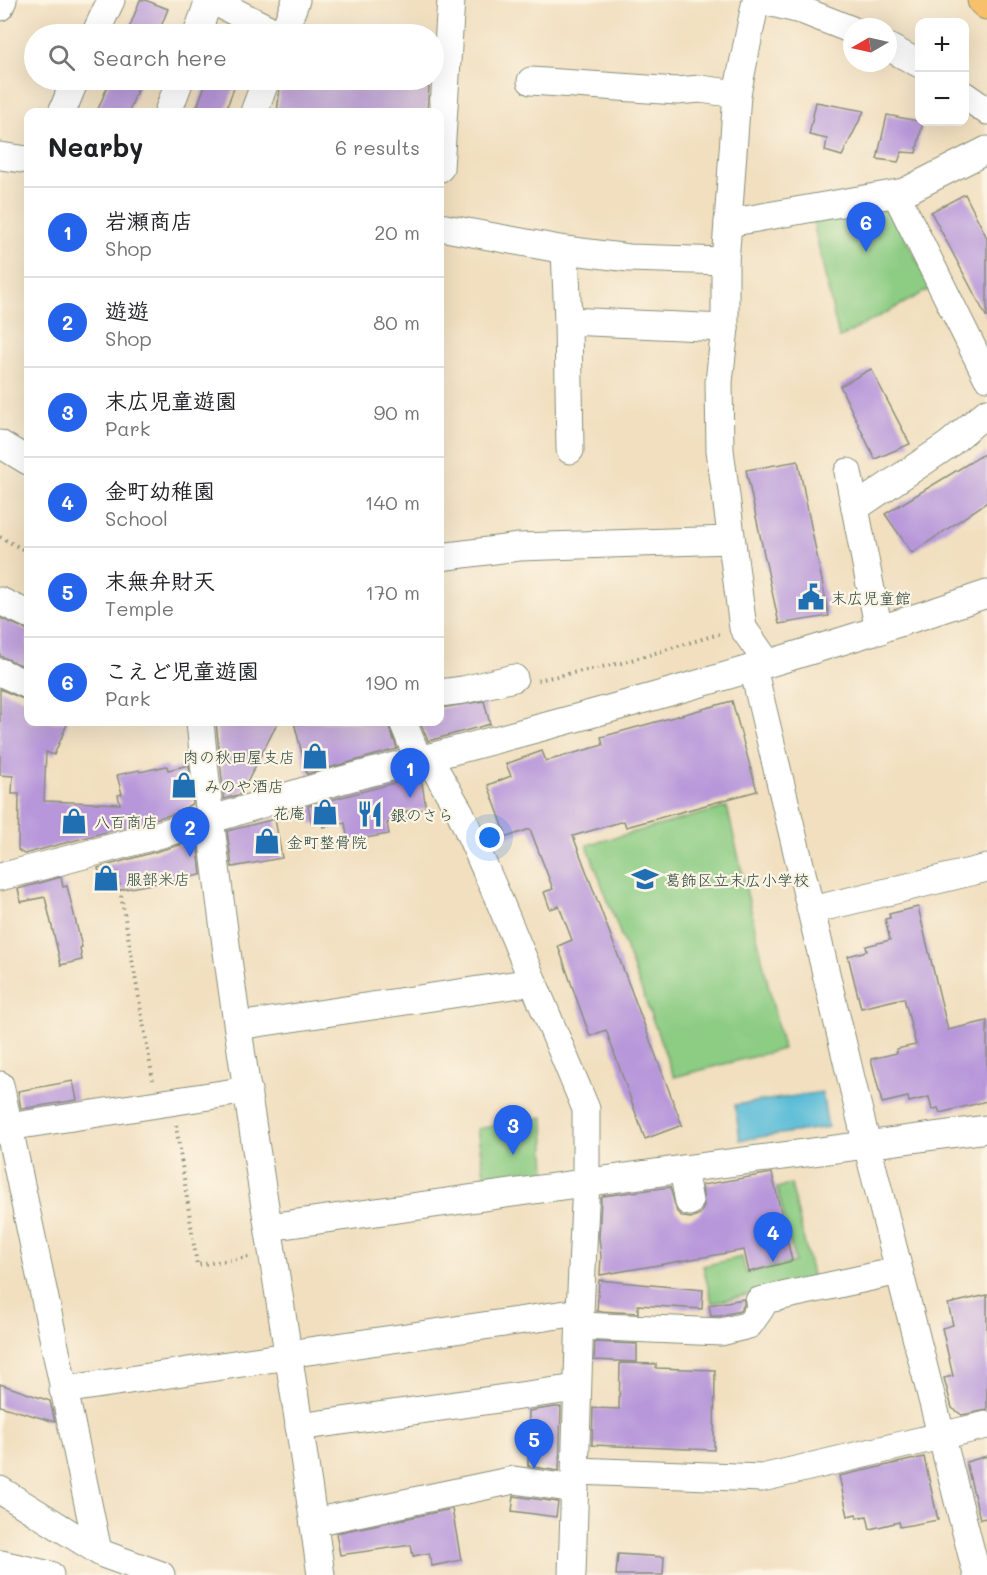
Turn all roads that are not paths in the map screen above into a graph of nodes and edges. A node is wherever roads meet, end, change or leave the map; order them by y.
1 (3, 0) edge
2 (111, 0) edge
3 (210, 0) edge
4 (296, 0) edge
5 (451, 0) edge
6 (758, 0) edge
7 (984, 0) edge
8 (987, 3) edge
9 (808, 5) edge
10 (0, 8) edge
11 (100, 24) edge
12 (201, 24) edge
13 (260, 24) edge
14 (285, 24) edge
15 (843, 25) edge
16 (897, 52) edge
17 (915, 61) edge
18 (531, 81) dead end
19 (71, 90) edge
20 (176, 90) edge
21 (263, 90) edge
22 (737, 94) junction
23 (969, 98) edge
24 (64, 108) edge
25 (170, 108) edge
26 (256, 108) edge
27 (444, 108) edge
28 (987, 111) edge
29 (987, 150) edge
30 (0, 156) edge
31 (24, 159) edge
32 (896, 194) junction
33 (728, 223) junction
34 (444, 228) edge
35 (565, 250) junction
36 (725, 261) junction
37 (568, 321) junction
38 (725, 328) junction
39 (987, 377) edge
40 (987, 412) edge
41 (0, 444) edge
42 (570, 450) dead end
43 (24, 459) edge
44 (848, 472) dead end
45 (855, 508) junction
46 (730, 540) junction
47 (444, 557) edge
48 (987, 594) edge
49 (0, 602) edge
50 (24, 612) edge
51 (879, 631) junction
52 (759, 666) junction
53 (0, 672) edge
54 (521, 679) road end
55 (24, 683) edge
56 (444, 692) edge
57 (200, 726) edge
58 (406, 726) edge
59 (424, 760) junction
60 (210, 820) junction
61 (987, 868) edge
62 (0, 877) edge
63 (812, 910) junction
64 (533, 982) junction
65 (238, 1026) junction
66 (0, 1085) edge
67 (248, 1090) junction
68 (8, 1127) junction
69 (987, 1129) edge
70 (867, 1145) junction
71 (683, 1169) junction
72 (586, 1182) junction
73 (689, 1202) dead end
74 (269, 1227) junction
75 (899, 1271) junction
76 (580, 1319) junction
77 (288, 1355) junction
78 (578, 1388) junction
79 (63, 1390) junction
80 (987, 1425) edge
81 (299, 1427) junction
82 (940, 1436) junction
83 (575, 1480) junction
84 (0, 1490) edge
85 (314, 1522) junction
86 (102, 1558) edge
87 (1, 1564) edge
88 (50, 1575) edge
89 (161, 1575) edge
90 (321, 1575) edge
91 (572, 1575) edge
92 (977, 1575) edge

1 - 10 street
2 - 11 street
3 - 12 street
3 - 13 street
4 - 14 street
5 - 27 street
6 - 9 street
6 - 22 street
7 - 8 highway
9 - 15 street
16 - 17 street
18 - 22 street
19 - 24 street
20 - 25 street
21 - 26 street
22 - 33 street
23 - 28 street
29 - 32 street
30 - 31 street
32 - 33 street
32 - 39 street
33 - 36 street
34 - 35 street
35 - 36 street
35 - 37 street
36 - 38 street
37 - 38 street
37 - 42 street
38 - 46 street
40 - 45 street
41 - 43 street
44 - 45 street
45 - 51 street
46 - 47 street
46 - 52 street
48 - 51 street
49 - 50 street
51 - 52 street
52 - 59 street
52 - 63 street
53 - 55 street
54 - 56 street
57 - 60 street
58 - 59 street
59 - 60 street
59 - 64 street
60 - 62 street
60 - 65 street
61 - 63 street
63 - 70 street
64 - 65 street
64 - 72 street
65 - 67 street
66 - 68 street
67 - 68 street
67 - 74 street
68 - 79 street
69 - 70 street
70 - 71 street
70 - 75 street
71 - 72 street
71 - 73 street
72 - 74 street
72 - 76 street
74 - 77 street
75 - 76 street
75 - 82 street
76 - 77 street
76 - 78 street
77 - 79 street
77 - 81 street
78 - 81 street
78 - 83 street
79 - 86 street
80 - 82 street
81 - 85 street
82 - 83 street
82 - 92 street
83 - 85 street
83 - 91 street
84 - 86 street
85 - 90 street
86 - 89 street
87 - 88 street

